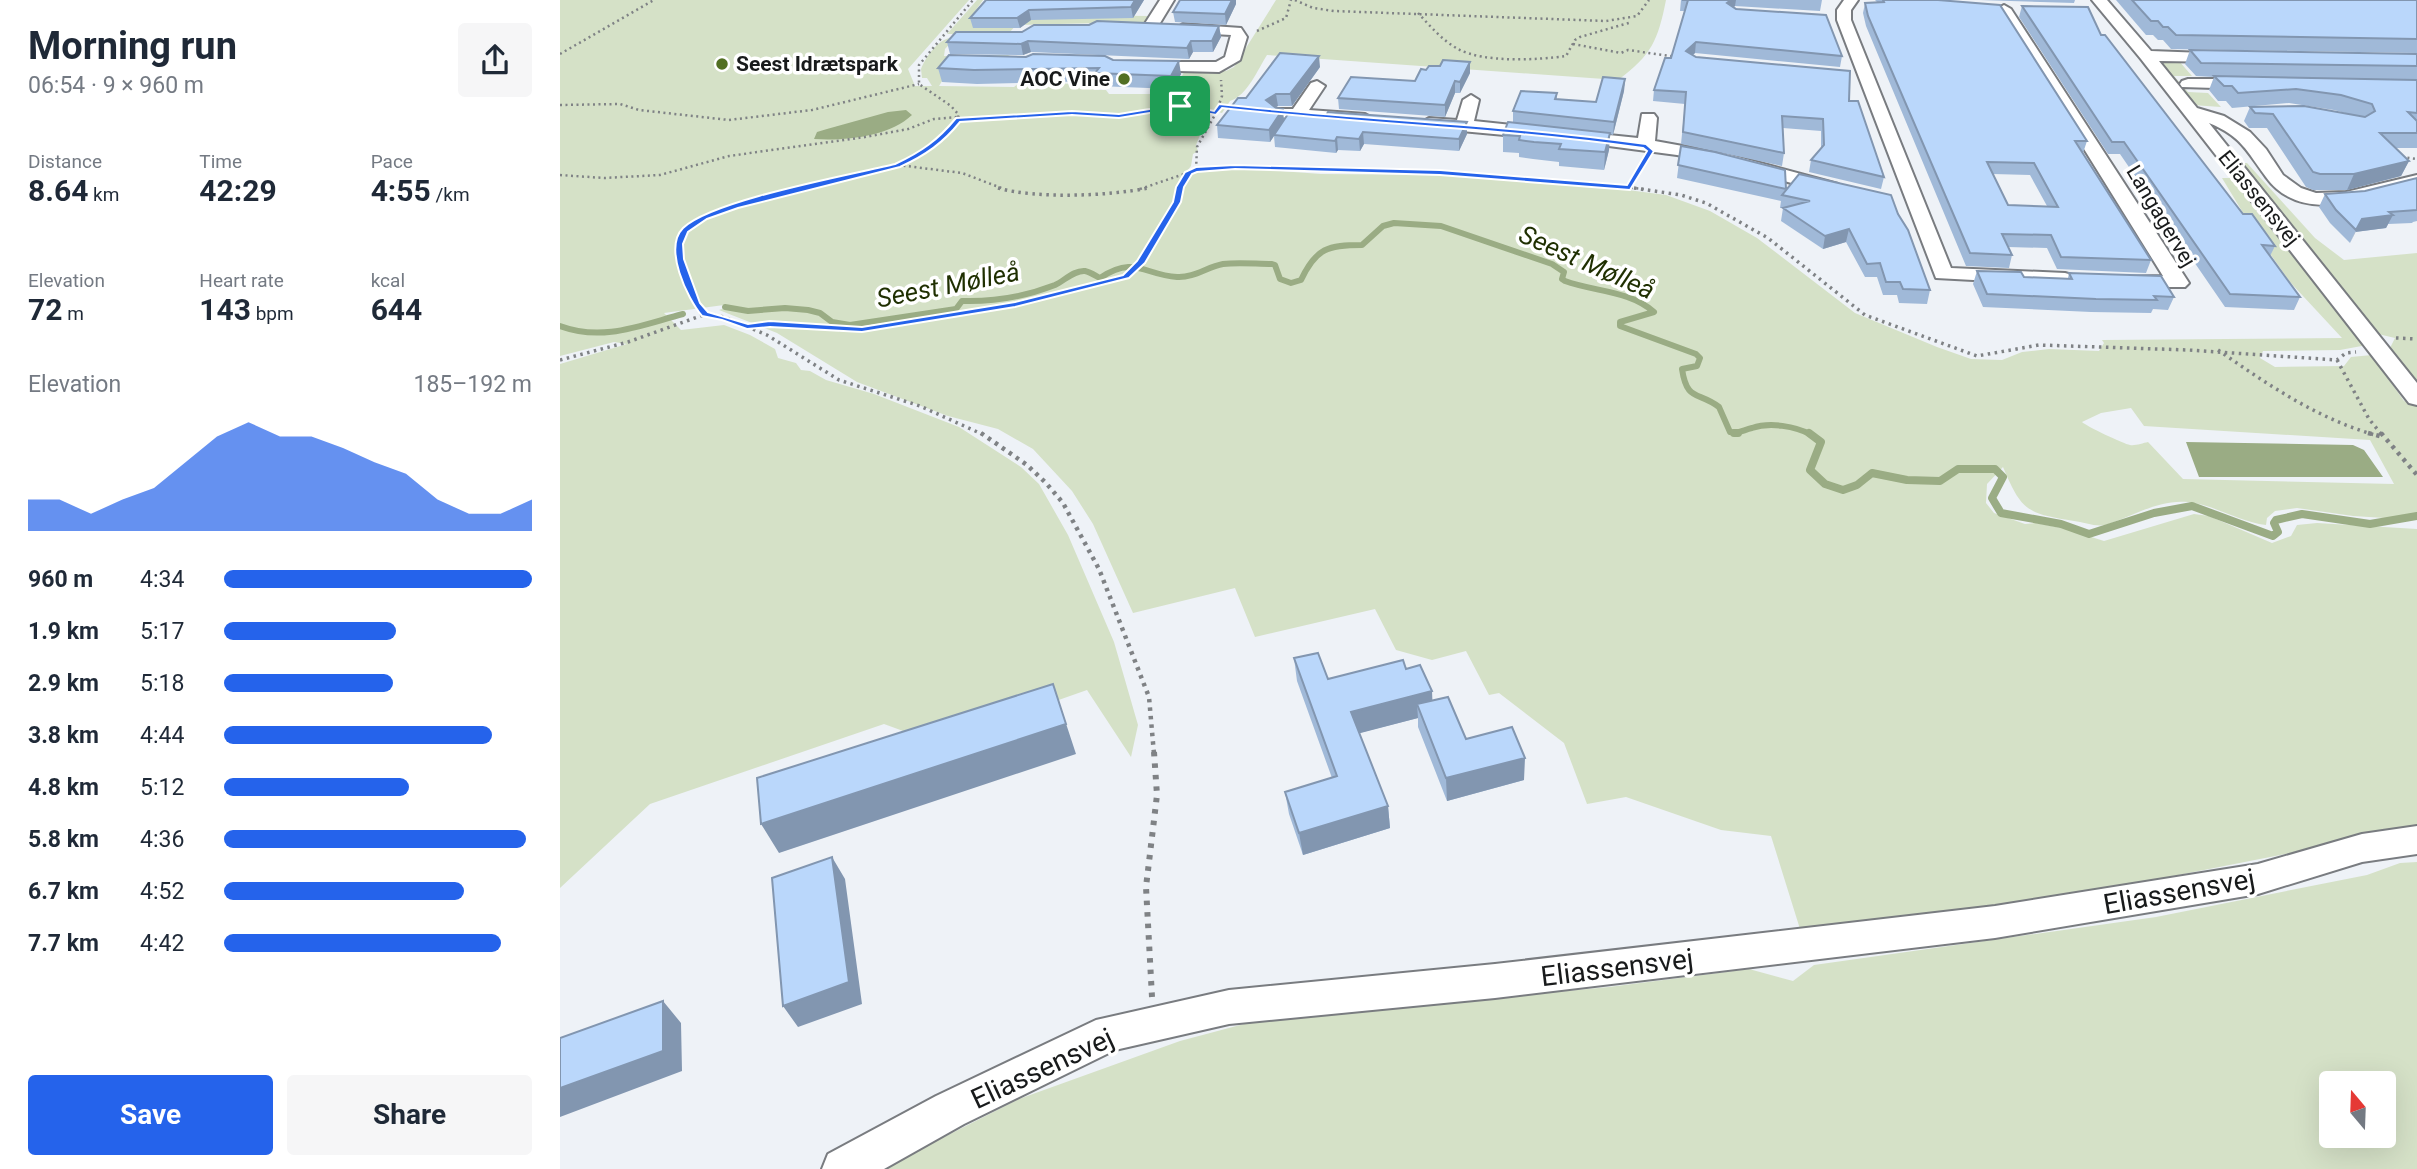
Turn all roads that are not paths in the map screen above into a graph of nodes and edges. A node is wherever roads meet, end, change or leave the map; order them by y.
1 (1167, 0) edge
2 (1851, 0) edge
3 (2104, 6) edge
4 (2004, 9) edge
5 (2082, 11) edge
6 (2147, 56) junction
7 (2241, 57) edge
8 (1129, 66) edge
9 (2188, 84) dead end
10 (2270, 85) edge
11 (1317, 86) dead end
12 (1471, 100) dead end
13 (2189, 112) junction
14 (2246, 112) dead end
15 (1648, 118) dead end
16 (2217, 118) junction
17 (1386, 120) edge
18 (1412, 122) edge
19 (1464, 125) junction
20 (1646, 146) junction
21 (2417, 181) edge
22 (1853, 192) edge
23 (1890, 200) edge
24 (1916, 205) junction
25 (2081, 279) edge
26 (2109, 281) edge
27 (2417, 398) edge
28 (2417, 839) edge
29 (843, 1169) edge

1 - 8 street
2 - 24 street
3 - 5 street
3 - 6 street, Eliassensvej
4 - 26 street, Langagervej
6 - 7 street
6 - 13 street, Eliassensvej
9 - 10 street
11 - 17 street
12 - 19 street
13 - 16 street
13 - 27 street, Eliassensvej
14 - 16 street
15 - 20 street
16 - 21 street
18 - 19 street
19 - 20 street
20 - 22 street
23 - 24 street
24 - 25 street
28 - 29 street, Eliassensvej

